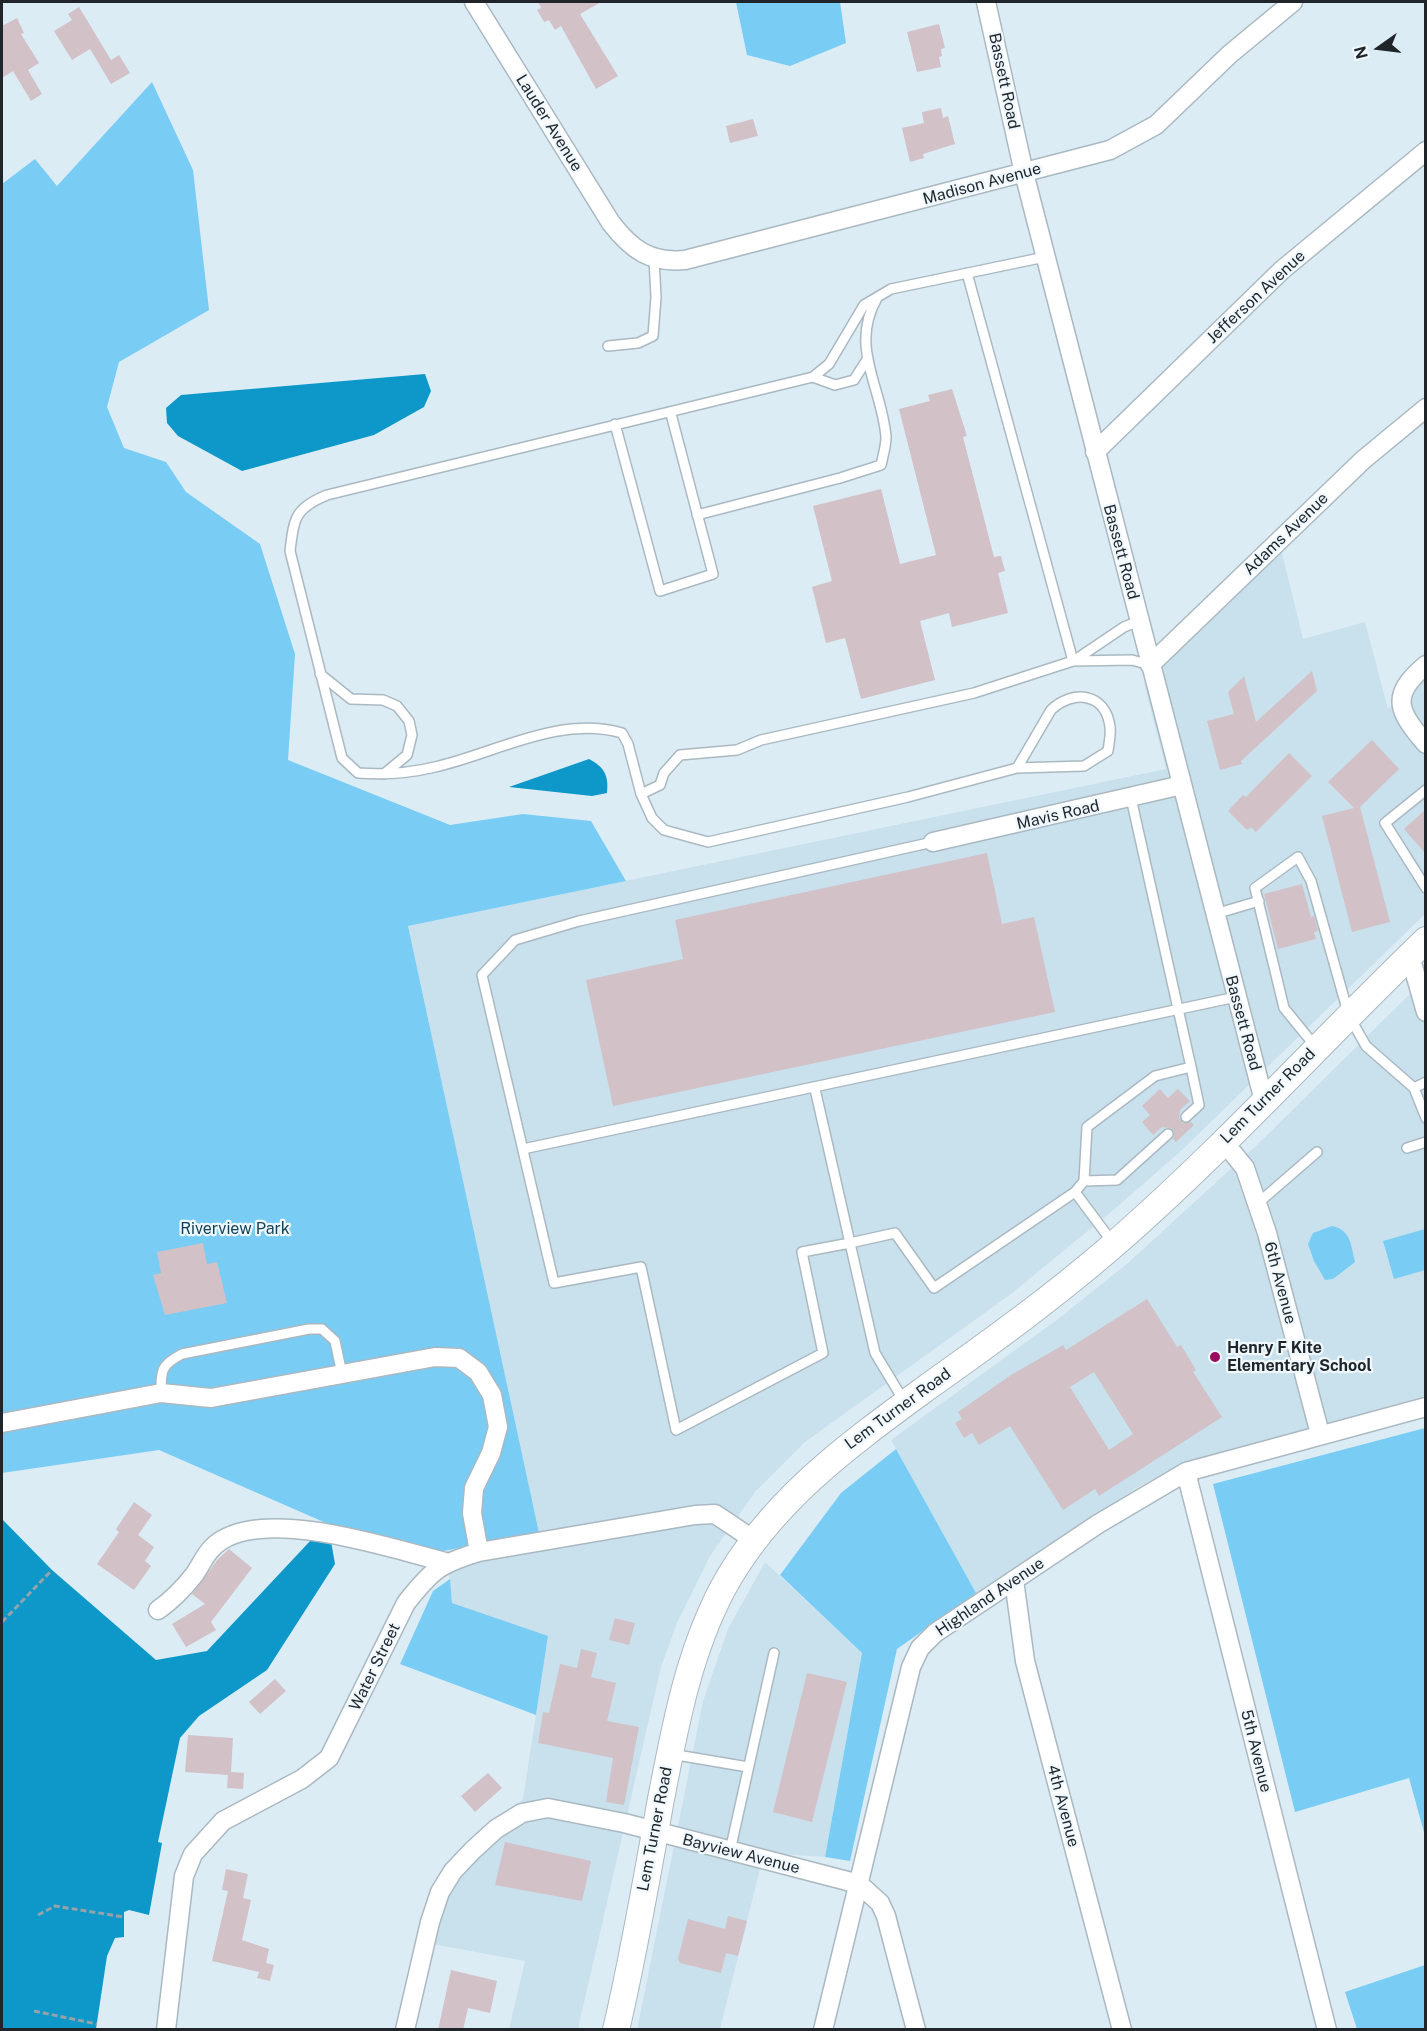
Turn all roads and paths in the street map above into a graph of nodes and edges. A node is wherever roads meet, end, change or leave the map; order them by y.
1 (474, 2) edge
2 (986, 2) edge
3 (1293, 2) edge
4 (1425, 151) edge
5 (1024, 173) junction
6 (627, 243) joint
7 (1045, 257) junction
8 (654, 259) junction
9 (967, 273) junction
10 (877, 297) junction
11 (608, 346) dead end
12 (868, 358) junction
13 (813, 377) junction
14 (1425, 408) edge
15 (671, 414) junction
16 (615, 424) junction
17 (1095, 452) junction
18 (697, 515) junction
19 (1139, 621) junction
20 (1073, 661) junction
21 (1150, 665) junction
22 (1425, 665) edge
23 (320, 674) junction
24 (1425, 744) edge
25 (1017, 768) junction
26 (382, 775) junction
27 (1182, 785) junction
28 (1425, 790) edge
29 (641, 794) junction
30 (1131, 798) junction
31 (933, 842) joint
32 (1425, 886) edge
33 (1259, 901) junction
34 (1214, 915) junction
35 (1418, 948) edge
36 (1236, 997) junction
37 (1177, 1010) junction
38 (1425, 1012) edge
39 (1349, 1016) junction
40 (1317, 1048) junction
41 (1191, 1067) junction
42 (1425, 1082) edge
43 (1414, 1088) junction
44 (815, 1089) junction
45 (1264, 1101) junction
46 (1186, 1117) dead end
47 (1425, 1118) edge
48 (1168, 1134) dead end
49 (1223, 1141) junction
50 (1425, 1142) edge
51 (1407, 1148) dead end
52 (523, 1149) junction
53 (1317, 1152) dead end
54 (1084, 1181) junction
55 (1075, 1192) junction
56 (1257, 1204) junction
57 (850, 1243) junction
58 (1113, 1245) junction
59 (342, 1374) junction
60 (161, 1393) junction
61 (906, 1403) junction
62 (1425, 1407) edge
63 (2, 1424) edge
64 (1320, 1434) junction
65 (1186, 1472) junction
66 (754, 1540) junction
67 (479, 1552) junction
68 (445, 1562) junction
69 (52, 1570) dead end
70 (1014, 1580) junction
71 (158, 1610) dead end
72 (2, 1622) edge
73 (774, 1653) dead end
74 (670, 1754) junction
75 (748, 1767) junction
76 (655, 1833) junction
77 (730, 1851) junction
78 (859, 1884) junction
79 (38, 1915) dead end
80 (124, 1917) dead end
81 (34, 2011) dead end
82 (97, 2024) dead end
83 (166, 2030) edge
84 (405, 2030) edge
85 (616, 2030) edge
86 (823, 2030) edge
87 (916, 2030) edge
88 (1122, 2030) edge
89 (1327, 2030) edge

1 - 6 street, Lauder Avenue
2 - 5 street, Bassett Road
3 - 5 street, Madison Avenue
4 - 17 street, Jefferson Avenue
5 - 7 street, Bassett Road
5 - 8 street, Madison Avenue
6 - 8 street, Madison Avenue
7 - 9 lane
7 - 17 street, Bassett Road
8 - 11 lane
9 - 10 lane
9 - 20 lane
10 - 12 lane
10 - 13 lane
12 - 13 lane
12 - 18 lane
13 - 15 lane
14 - 21 street, Adams Avenue
15 - 16 lane
15 - 18 lane
16 - 18 lane
16 - 23 lane
17 - 19 street, Bassett Road
19 - 20 lane
19 - 21 street, Bassett Road
20 - 21 lane
20 - 29 lane
21 - 27 street, Bassett Road
22 - 24 street
23 - 26 lane
23 - 26 lane
25 - 25 lane
25 - 29 lane
26 - 29 lane
27 - 30 street, Mavis Road
27 - 34 street, Bassett Road
28 - 32 lane
30 - 31 street, Mavis Road
30 - 37 lane
31 - 52 lane
33 - 34 lane
33 - 39 lane
33 - 40 lane
34 - 36 street, Bassett Road
35 - 38 street
35 - 39 main road, Lem Turner Road
36 - 37 lane
36 - 45 street, Bassett Road
37 - 41 lane
37 - 44 lane
39 - 40 main road, Lem Turner Road
39 - 43 lane
40 - 45 main road, Lem Turner Road
41 - 46 lane
41 - 54 lane
42 - 43 lane
43 - 47 lane
44 - 52 lane
44 - 57 lane
45 - 49 main road, Lem Turner Road
48 - 54 lane
49 - 56 street, 6th Avenue
49 - 58 main road, Lem Turner Road
50 - 51 lane
52 - 57 lane
53 - 56 lane
54 - 55 lane
55 - 57 lane
55 - 58 lane
56 - 64 street, 6th Avenue
57 - 61 lane
58 - 61 main road, Lem Turner Road
59 - 60 street
59 - 60 lane
59 - 67 street
60 - 63 street
61 - 66 main road, Lem Turner Road
62 - 64 street, Highland Avenue
64 - 65 street, Highland Avenue
65 - 70 street, Highland Avenue
65 - 89 street, 5th Avenue
66 - 67 street, Water Street
66 - 74 main road, Lem Turner Road
67 - 68 street, Water Street
68 - 71 street
68 - 83 street, Water Street
69 - 72 path
70 - 78 street, Highland Avenue
70 - 88 street, 4th Avenue
73 - 75 lane
74 - 75 lane
74 - 76 main road, Lem Turner Road
75 - 77 lane
76 - 77 street, Bayview Avenue
76 - 84 street, Bayview Avenue
76 - 85 main road, Lem Turner Road
77 - 78 street, Bayview Avenue
78 - 86 street, Highland Avenue
78 - 87 street
79 - 80 path
81 - 82 path

